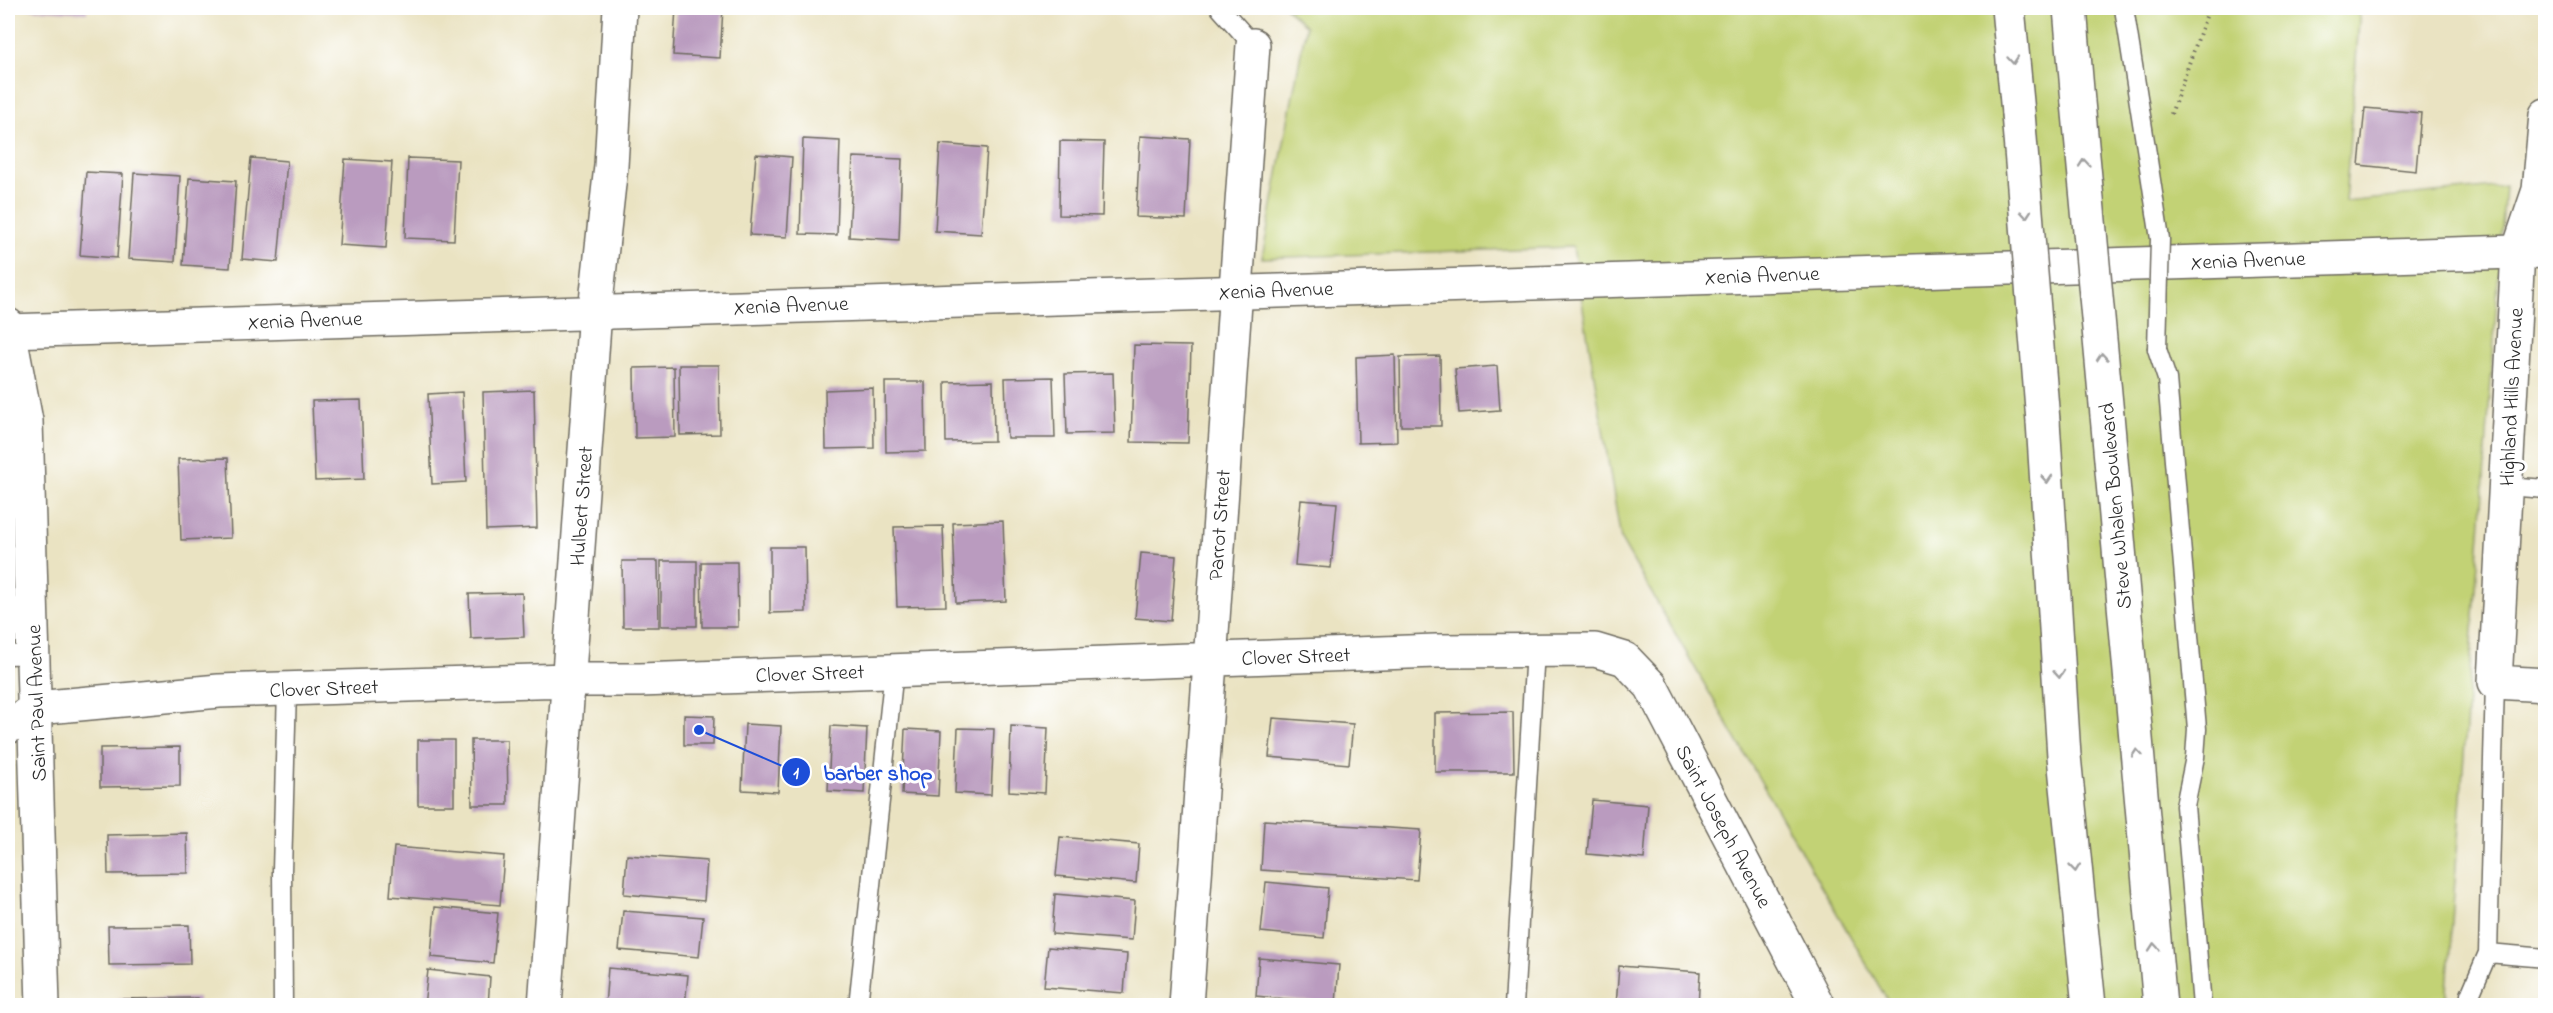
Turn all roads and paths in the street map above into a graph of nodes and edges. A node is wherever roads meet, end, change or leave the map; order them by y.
1 (620, 8) edge
2 (1220, 8) edge
3 (2008, 8) edge
4 (2070, 8) edge
5 (2124, 8) edge
6 (2209, 8) edge
7 (1253, 45) joint
8 (2546, 116) edge
9 (2147, 154) junction
10 (2532, 252) edge
11 (1234, 291) junction
12 (596, 311) junction
13 (8, 329) edge
14 (2506, 486) junction
15 (2546, 489) edge
16 (1535, 650) junction
17 (21, 655) edge
18 (1619, 656) joint
19 (1209, 659) junction
20 (894, 670) junction
21 (568, 680) junction
22 (2495, 682) junction
23 (2546, 686) edge
24 (287, 689) junction
25 (36, 708) junction
26 (8, 727) edge
27 (2488, 953) junction
28 (2546, 957) edge
29 (44, 1005) edge
30 (283, 1005) edge
31 (544, 1005) edge
32 (858, 1005) edge
33 (1186, 1005) edge
34 (1514, 1005) edge
35 (1818, 1005) edge
36 (2089, 1005) edge
37 (2160, 1005) edge
38 (2202, 1005) edge
39 (2469, 1005) edge

1 - 12 street, Hulbert Street
2 - 7 lane
3 -> 36 street, bridge
37 -> 4 street, Steve Whalen Boulevard, bridge
5 - 9 lane
6 - 9 path
7 - 11 street, Parrot Street
8 - 10 street, Highland Hills Avenue
9 - 38 lane, bridge
10 - 11 street, Xenia Avenue
10 - 14 street, Highland Hills Avenue
11 - 12 street, Xenia Avenue
11 - 19 street, Parrot Street
12 - 13 street, Xenia Avenue
12 - 21 street, Hulbert Street
13 - 17 street, Saint Paul Avenue
14 - 15 lane
14 - 22 street, Highland Hills Avenue
16 - 18 street, Clover Street
16 - 19 street, Clover Street
16 - 34 lane
17 - 25 street, Saint Paul Avenue
18 - 35 street, Saint Joseph Avenue
19 - 20 street, Clover Street
19 - 33 street, Parrot Street
20 - 21 street, Clover Street
20 - 32 lane
21 - 24 street, Clover Street
21 - 31 street, Hulbert Street
22 - 23 street
22 - 27 lane
24 - 25 street, Clover Street
24 - 30 lane
25 - 26 street, Clover Street
25 - 29 street, Saint Paul Avenue
27 - 28 lane
27 - 39 lane

